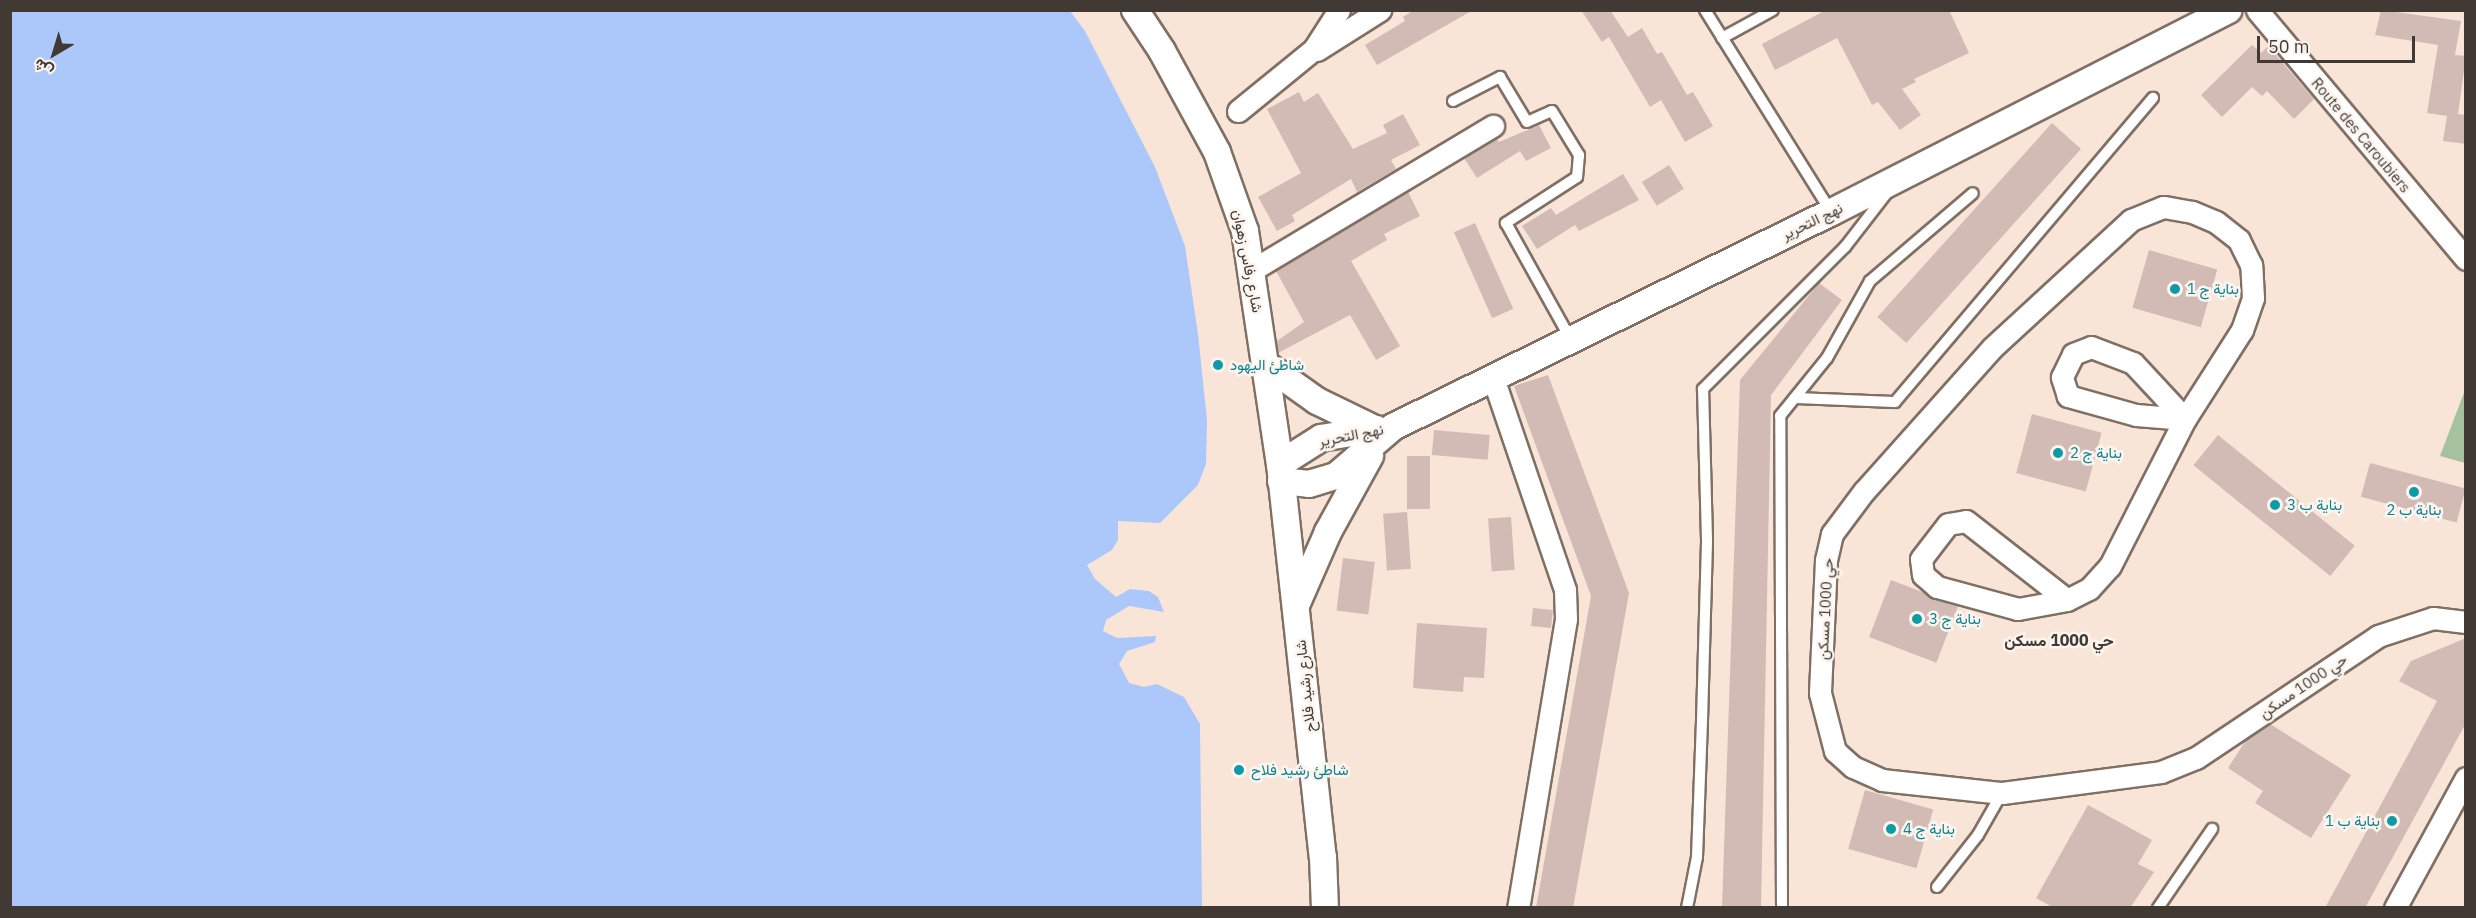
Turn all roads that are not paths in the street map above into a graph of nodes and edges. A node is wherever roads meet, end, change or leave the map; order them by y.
1 (1135, 10) edge
2 (1339, 10) edge
3 (1380, 10) edge
4 (1705, 10) edge
5 (1773, 10) edge
6 (2229, 10) edge
7 (2258, 10) edge
8 (1722, 38) junction
9 (1303, 58) junction
10 (2153, 98) dead end
11 (1453, 101) dead end
12 (1238, 111) dead end
13 (1493, 126) dead end
14 (1898, 178) junction
15 (1973, 193) dead end
16 (1832, 212) junction
17 (2466, 259) edge
18 (1252, 270) junction
19 (1571, 340) junction
20 (1265, 364) junction
21 (1492, 378) junction
22 (1795, 398) junction
23 (2185, 419) junction
24 (1383, 431) junction
25 (1281, 473) junction
26 (2067, 600) junction
27 (1296, 606) junction
28 (2466, 622) edge
29 (2466, 778) edge
30 (2002, 793) junction
31 (2212, 829) dead end
32 (1937, 887) dead end
33 (1324, 908) edge
34 (1518, 908) edge
35 (1687, 908) edge
36 (1782, 908) edge
37 (2158, 908) edge
38 (2395, 908) edge

1 - 18 street, شارع رفاس زهوان
2 - 9 street
3 - 9 street
4 - 8 lane
5 - 8 lane
6 - 14 street, نهج التحرير
7 - 17 street, Route des Caroubiers
8 - 16 lane
9 - 12 street
10 - 22 lane
11 - 19 lane
13 - 18 street
14 - 16 street, نهج التحرير
14 - 35 lane
15 - 22 lane
16 - 19 street, نهج التحرير
18 - 20 street, شارع رفاس زهوان
19 - 21 street, نهج التحرير
20 - 24 street
20 - 25 street, شارع رفاس زهوان
21 - 24 street, نهج التحرير
21 - 34 street
22 - 36 lane
23 - 23 street
23 - 26 street, حي 1000 مسكن
23 - 30 street, حي 1000 مسكن
24 - 25 street, نهج التحرير
24 - 25 street, نهج التحرير
24 - 27 street
25 - 27 street, شارع رشيد فلاح
26 - 26 street, حي 1000 مسكن
27 - 33 street, شارع رشيد فلاح
28 - 30 street, حي 1000 مسكن
29 - 38 street
30 - 32 lane
31 - 37 lane

